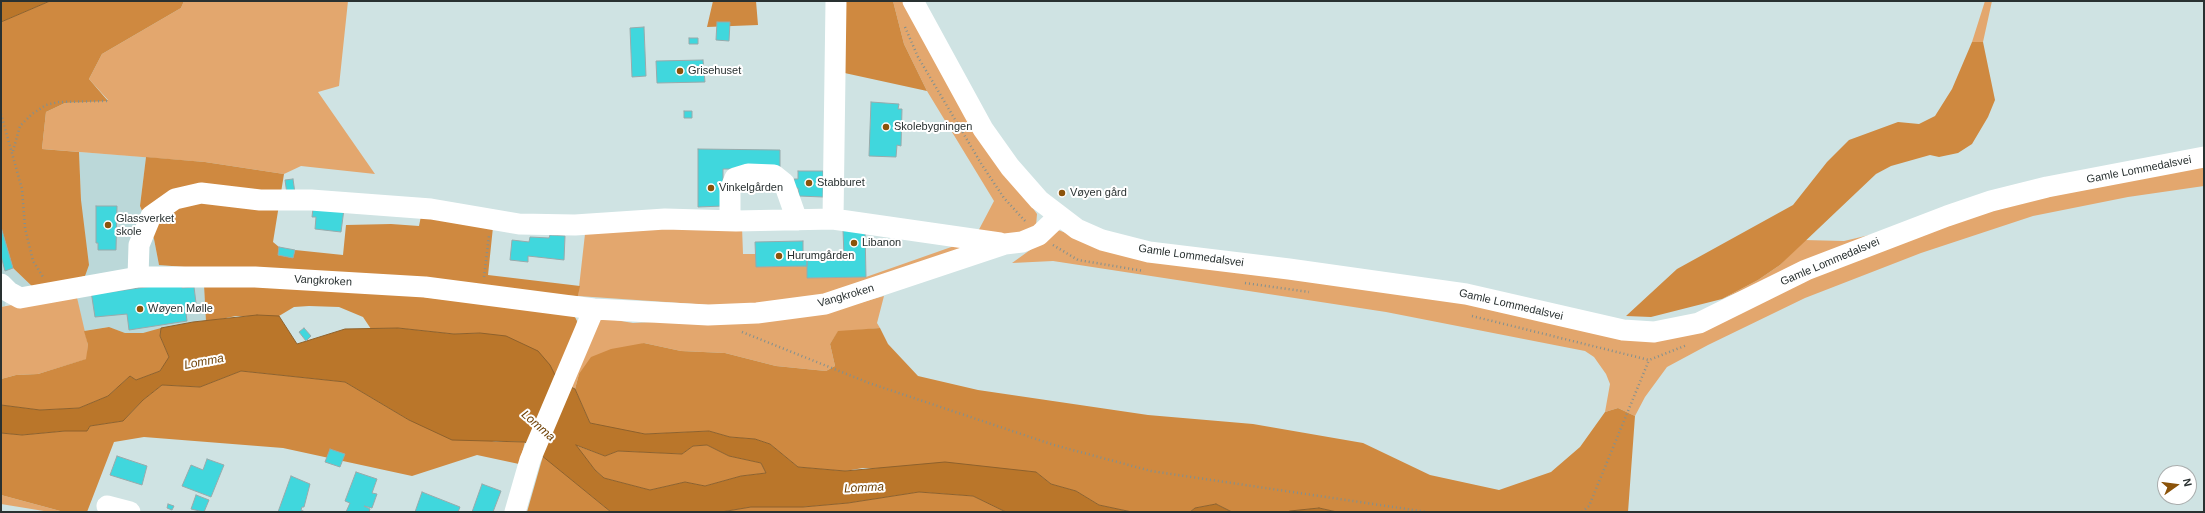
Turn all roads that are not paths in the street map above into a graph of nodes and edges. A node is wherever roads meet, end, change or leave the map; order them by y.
1 (836, 1) edge
2 (913, 1) edge
3 (2204, 157) edge
4 (1059, 216) junction
5 (833, 219) junction
6 (797, 220) junction
7 (736, 221) junction
8 (1004, 244) junction
9 (138, 277) junction
10 (1, 284) edge
11 (594, 309) junction
12 (107, 506) dead end
13 (130, 512) edge
14 (515, 512) edge

1 - 5 street
2 - 4 street, Gamle Lommedalsvei
3 - 4 street, Gamle Lommedalsvei
4 - 8 street, Vangkroken
5 - 6 street
5 - 8 street
6 - 7 street
6 - 7 street
7 - 9 street
8 - 11 street, Vangkroken
9 - 10 street, Vangkroken
9 - 11 street, Vangkroken
11 - 14 street
12 - 13 street

